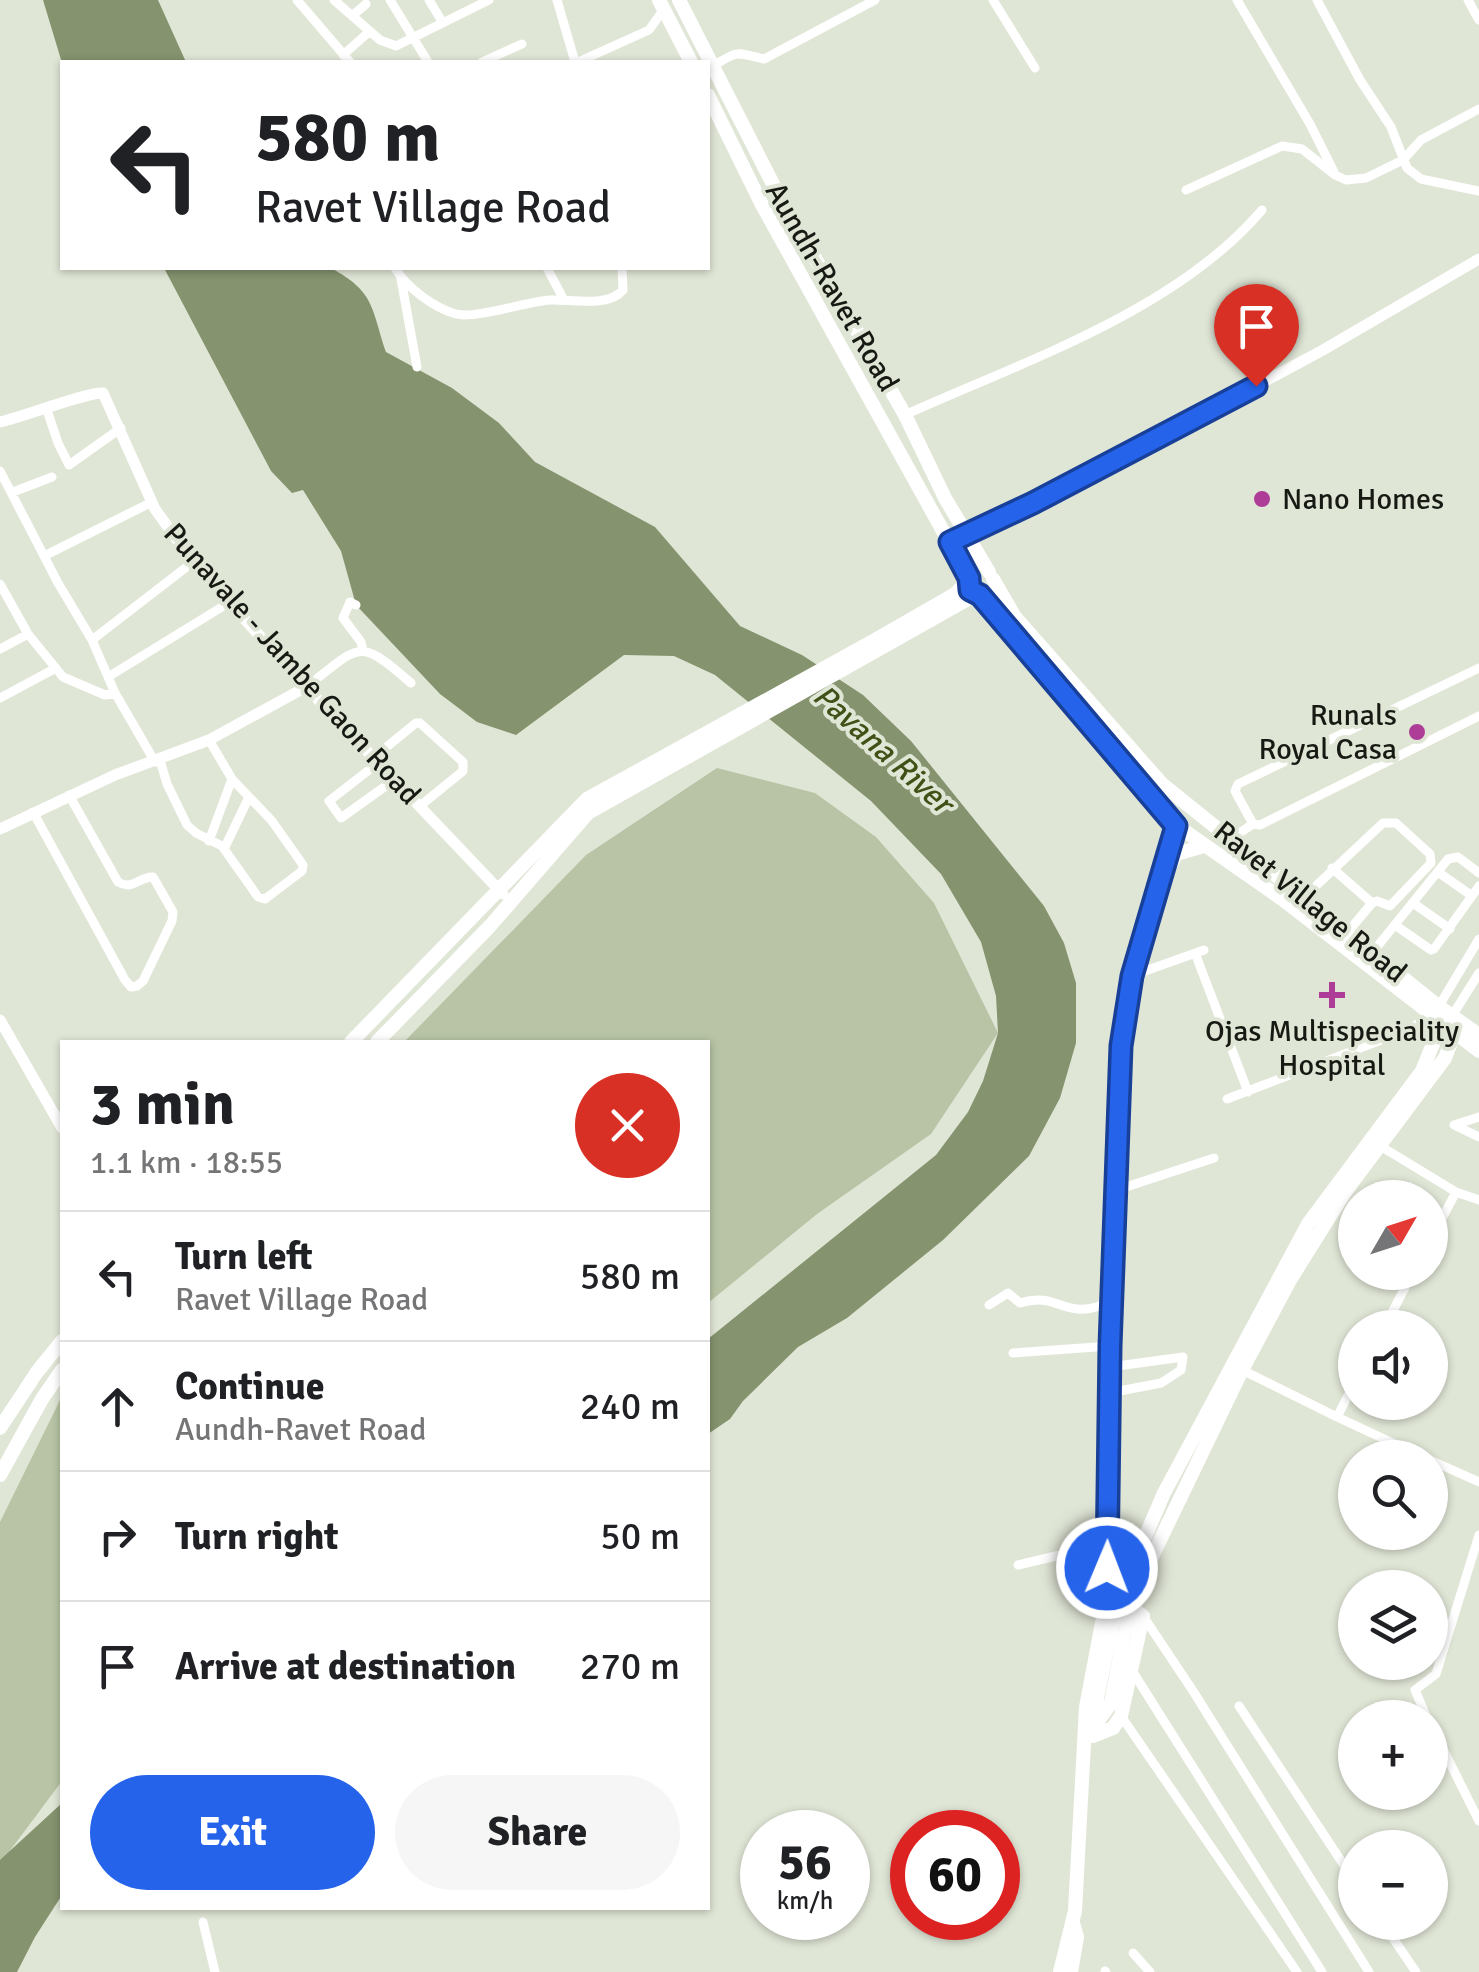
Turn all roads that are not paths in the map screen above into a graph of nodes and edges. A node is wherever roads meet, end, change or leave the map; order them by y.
1 (298, 0) edge
2 (334, 0) edge
3 (390, 0) edge
4 (430, 0) edge
5 (490, 0) edge
6 (557, 0) edge
7 (875, 0) edge
8 (992, 0) edge
9 (1237, 0) edge
10 (1317, 0) edge
11 (1468, 0) edge
12 (684, 2) edge
13 (366, 4) dead end
14 (662, 5) edge
15 (352, 16) junction
16 (1479, 20) edge
17 (443, 23) junction
18 (370, 31) junction
19 (414, 40) junction
20 (522, 44) dead end
21 (346, 59) edge
22 (427, 60) edge
23 (486, 60) edge
24 (575, 60) edge
25 (581, 60) edge
26 (690, 60) edge
27 (713, 66) junction
28 (1035, 68) dead end
29 (710, 98) edge
30 (1479, 108) edge
31 (1403, 160) junction
32 (1335, 175) junction
33 (1186, 190) dead end
34 (1479, 191) edge
35 (1262, 210) dead end
36 (1479, 259) edge
37 (397, 270) edge
38 (548, 270) edge
39 (622, 270) edge
40 (402, 279) junction
41 (564, 300) junction
42 (417, 366) dead end
43 (48, 410) junction
44 (904, 415) junction
45 (0, 422) edge
46 (121, 428) junction
47 (0, 471) edge
48 (52, 477) dead end
49 (12, 492) junction
50 (152, 502) junction
51 (966, 534) junction
52 (950, 542) junction
53 (44, 556) junction
54 (193, 562) junction
55 (991, 576) junction
56 (974, 587) junction
57 (2, 590) edge
58 (230, 602) junction
59 (356, 605) dead end
60 (28, 634) junction
61 (92, 640) junction
62 (0, 649) edge
63 (362, 650) junction
64 (56, 668) junction
65 (1479, 668) edge
66 (108, 677) junction
67 (410, 683) dead end
68 (306, 686) junction
69 (114, 693) junction
70 (0, 698) edge
71 (1479, 716) edge
72 (209, 740) junction
73 (157, 761) junction
74 (376, 761) junction
75 (232, 779) junction
76 (394, 780) junction
77 (69, 795) junction
78 (249, 797) junction
79 (1183, 802) junction
80 (420, 806) junction
81 (33, 812) junction
82 (570, 822) junction
83 (1174, 823) junction
84 (1253, 824) junction
85 (0, 829) edge
86 (1227, 838) junction
87 (209, 840) junction
88 (1210, 848) junction
89 (224, 849) junction
90 (1332, 868) junction
91 (1438, 872) junction
92 (1479, 873) edge
93 (1479, 886) edge
94 (498, 888) junction
95 (1158, 891) junction
96 (1472, 896) junction
97 (1303, 898) junction
98 (510, 901) junction
99 (1372, 903) junction
100 (1413, 903) junction
101 (1395, 926) junction
102 (1450, 928) junction
103 (1346, 933) junction
104 (1479, 939) edge
105 (1372, 953) junction
106 (1479, 973) edge
107 (1132, 976) junction
108 (1441, 1015) junction
109 (0, 1020) edge
110 (1455, 1032) junction
111 (1479, 1035) edge
112 (353, 1040) edge
113 (379, 1040) edge
114 (1479, 1050) edge
115 (1248, 1092) junction
116 (1227, 1100) dead end
117 (1479, 1117) edge
118 (60, 1125) edge
119 (1479, 1137) edge
120 (1374, 1142) junction
121 (1214, 1158) dead end
122 (1118, 1190) junction
123 (1456, 1192) junction
124 (1479, 1200) edge
125 (1448, 1207) edge
126 (1114, 1300) junction
127 (989, 1305) dead end
128 (60, 1344) edge
129 (1110, 1346) junction
130 (1013, 1354) dead end
131 (1110, 1367) junction
132 (1236, 1367) junction
133 (60, 1373) edge
134 (1110, 1393) junction
135 (1337, 1417) joint
136 (0, 1428) edge
137 (1387, 1440) edge
138 (1448, 1468) edge
139 (0, 1475) edge
140 (1479, 1482) edge
141 (1479, 1535) edge
142 (1106, 1544) junction
143 (1018, 1565) dead end
144 (1108, 1592) junction
145 (1143, 1616) junction
146 (1130, 1667) junction
147 (1420, 1700) edge
148 (1240, 1706) dead end
149 (1121, 1716) junction
150 (1091, 1737) junction
151 (1448, 1758) edge
152 (1479, 1820) edge
153 (1338, 1856) edge
154 (203, 1922) dead end
155 (1074, 1922) junction
156 (1394, 1940) edge
157 (1134, 1954) dead end
158 (215, 1972) edge
159 (1060, 1972) edge
160 (1071, 1972) edge
161 (1150, 1972) edge
162 (1296, 1972) edge
163 (1322, 1972) edge
164 (1369, 1972) edge
165 (1416, 1972) edge

1 - 21 street
2 - 15 street
3 - 19 street
4 - 17 street
5 - 17 street
6 - 24 street
7 - 27 street
8 - 28 street
9 - 32 street
10 - 31 street
11 - 16 street
12 - 27 main road, Aundh-Ravet Road
13 - 15 street
14 - 25 street
14 - 26 main road
15 - 18 street
17 - 19 street
18 - 19 street
18 - 21 street
19 - 22 street
20 - 23 street
27 - 44 main road, Aundh-Ravet Road
29 - 52 main road, Aundh-Ravet Road
30 - 31 street
31 - 32 street
31 - 34 street
32 - 33 street
35 - 44 street
36 - 51 street
37 - 40 street
38 - 41 street
39 - 41 street
40 - 41 street
40 - 42 street
43 - 45 street, Punavale - Jambe Gaon Road
43 - 46 street, Punavale - Jambe Gaon Road
43 - 46 street
44 - 51 main road, Aundh-Ravet Road
46 - 50 street, Punavale - Jambe Gaon Road
47 - 49 street
48 - 49 street
49 - 53 street
50 - 53 street
50 - 54 street, Punavale - Jambe Gaon Road
51 - 52 street
51 - 55 main road, Aundh-Ravet Road
52 - 56 main road, Aundh-Ravet Road
53 - 61 street
54 - 58 street, Punavale - Jambe Gaon Road
54 - 61 street
55 - 56 main road
55 - 56 main road
55 - 79 main road, Ravet Village Road
56 - 82 main road
56 - 83 main road, Ravet Village Road
57 - 60 street
58 - 66 street
58 - 68 street, Punavale - Jambe Gaon Road
59 - 63 street
60 - 62 street
60 - 64 street
61 - 66 street
63 - 67 street
63 - 68 street
64 - 69 street
64 - 70 street
65 - 84 street
66 - 69 street
68 - 72 street
68 - 74 street, Punavale - Jambe Gaon Road
69 - 73 street
71 - 84 street
72 - 73 street
72 - 75 street
73 - 77 street
73 - 87 street
74 - 76 street, Punavale - Jambe Gaon Road
74 - 76 street
74 - 80 street
75 - 78 street
75 - 87 street
76 - 80 street, Punavale - Jambe Gaon Road
77 - 81 street
77 - 81 street
78 - 89 street
78 - 89 street
79 - 83 main road
79 - 86 main road, Ravet Village Road
80 - 94 street, Punavale - Jambe Gaon Road
81 - 85 street
82 - 94 main road
82 - 98 main road
83 - 88 main road, Ravet Village Road
83 - 95 main road
84 - 86 street
86 - 88 main road
86 - 97 main road, Ravet Village Road
87 - 89 street
88 - 95 main road
88 - 108 main road, Ravet Village Road
90 - 97 street
90 - 99 street
90 - 99 street
91 - 92 street
91 - 96 street
91 - 100 street
93 - 96 street
94 - 98 street, Punavale - Jambe Gaon Road
94 - 112 main road
95 - 107 main road
96 - 102 street
97 - 103 main road, Ravet Village Road
98 - 113 main road
99 - 103 street
100 - 101 street
100 - 102 street
101 - 102 street
101 - 105 street
103 - 105 main road, Ravet Village Road
104 - 108 street
105 - 108 main road, Ravet Village Road
106 - 108 street
107 - 115 street
107 - 122 main road
108 - 110 main road
108 - 111 main road, Ravet Village Road
108 - 115 street
108 - 120 main road
109 - 118 street
110 - 114 main road
110 - 120 main road
115 - 116 street
117 - 119 street
120 - 123 street
120 - 132 main road
121 - 122 street
122 - 126 main road
123 - 124 street
123 - 125 street
126 - 127 street
126 - 129 main road
128 - 136 main road
129 - 130 street
129 - 131 main road
131 - 134 main road
131 - 134 street
132 - 135 street
132 - 150 main road
133 - 139 main road
134 - 142 main road
135 - 137 street
138 - 140 street
141 - 147 street
142 - 143 street
142 - 144 main road
144 - 145 main road
144 - 150 main road
145 - 146 main road
145 - 164 street
146 - 149 main road
146 - 163 street
148 - 153 street
149 - 150 main road
149 - 162 street
150 - 155 main road
151 - 152 street
154 - 158 street
155 - 159 main road
155 - 160 main road
156 - 165 street
157 - 161 street

